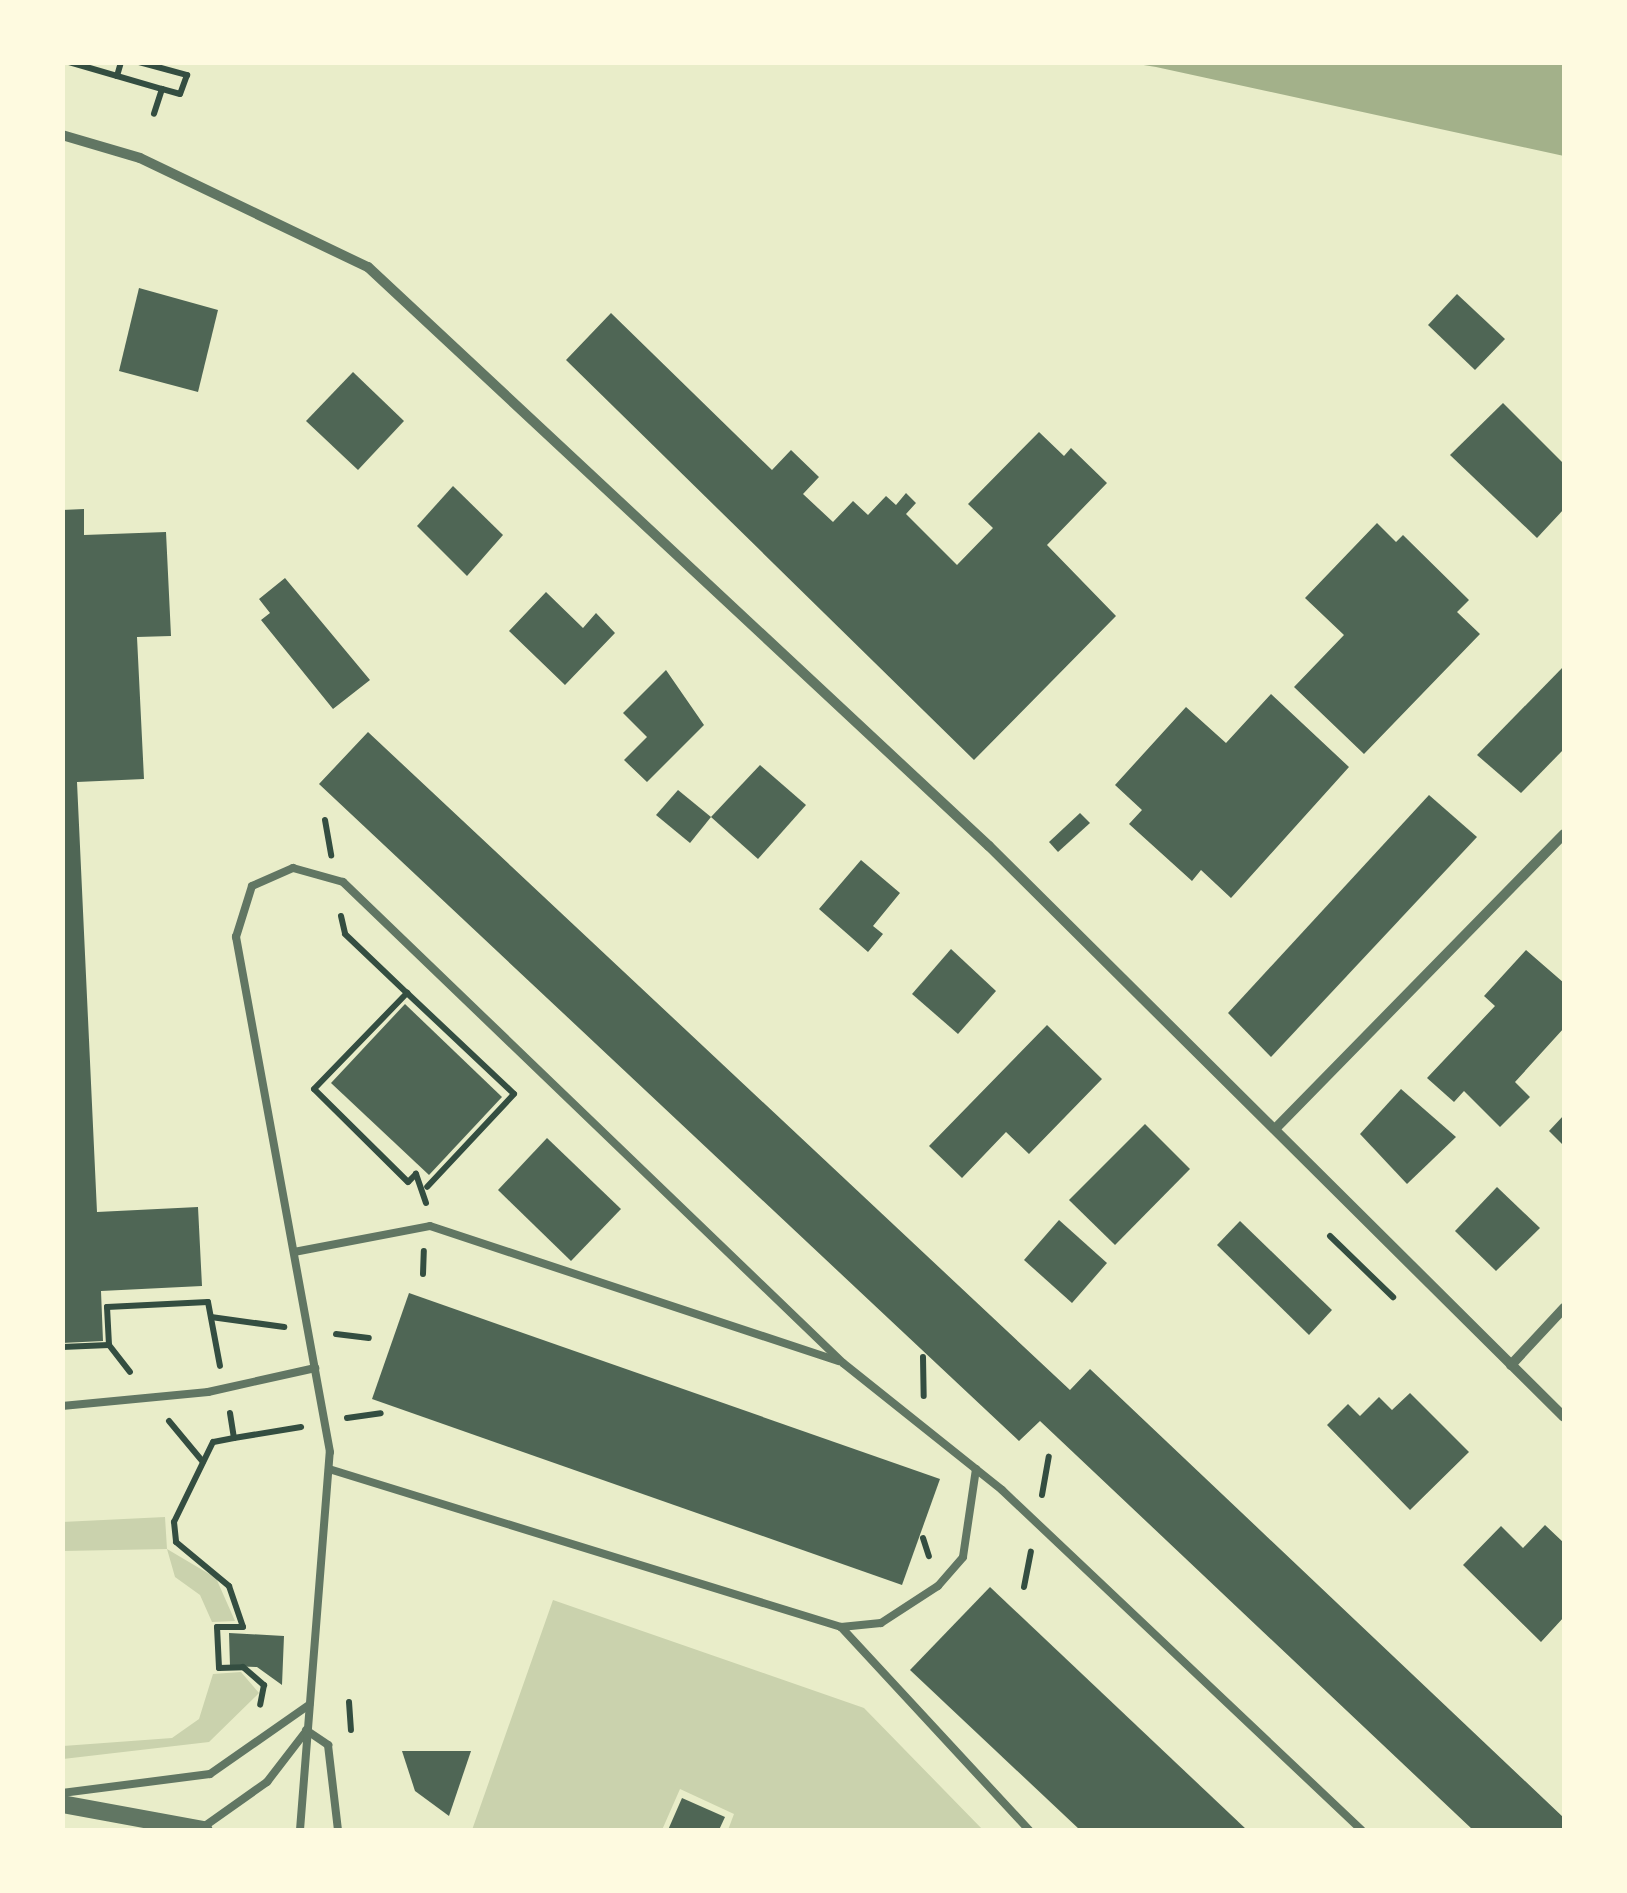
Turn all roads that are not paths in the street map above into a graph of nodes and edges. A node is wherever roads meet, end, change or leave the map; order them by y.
1 (62, 136) edge
2 (1564, 834) edge
3 (1275, 1130) junction
4 (294, 1252) junction
5 (1564, 1308) edge
6 (842, 1363) junction
7 (1511, 1364) junction
8 (314, 1368) junction
9 (62, 1406) edge
10 (1564, 1417) edge
11 (330, 1469) junction
12 (976, 1469) junction
13 (841, 1626) junction
14 (309, 1706) junction
15 (306, 1730) junction
16 (62, 1793) edge
17 (62, 1804) edge
18 (200, 1830) edge
19 (300, 1830) edge
20 (338, 1830) edge
21 (1029, 1830) edge
22 (1362, 1830) edge

1 - 3 street
2 - 3 street
3 - 7 street
4 - 6 lane
4 - 6 lane
4 - 8 lane
5 - 7 street
6 - 12 lane
7 - 10 street
8 - 9 lane
8 - 11 lane
11 - 13 lane
11 - 14 lane
12 - 13 lane
12 - 22 lane
13 - 21 lane
14 - 15 lane
14 - 16 lane
15 - 18 lane
15 - 19 lane
15 - 20 lane
17 - 18 street

